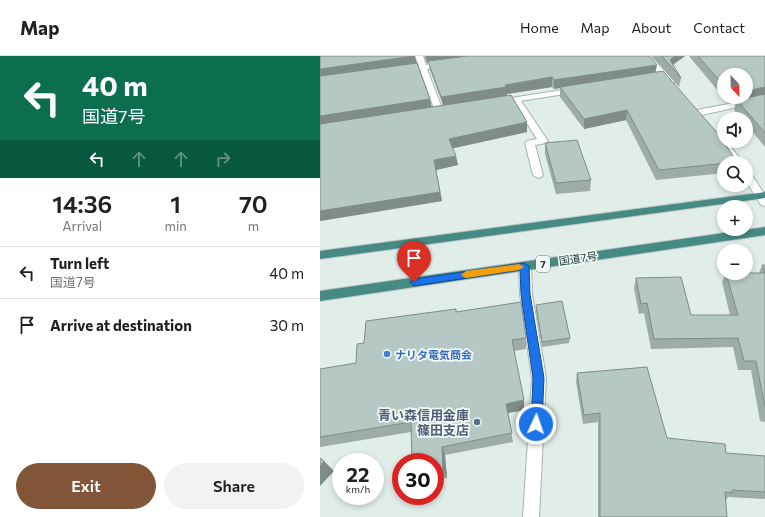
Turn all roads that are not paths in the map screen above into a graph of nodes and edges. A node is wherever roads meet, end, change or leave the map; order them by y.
1 (418, 56) edge
2 (646, 56) edge
3 (453, 63) edge
4 (423, 67) junction
5 (399, 71) edge
6 (587, 88) edge
7 (679, 92) edge
8 (765, 99) edge
9 (516, 100) junction
10 (493, 103) edge
11 (439, 112) edge
12 (697, 114) edge
13 (727, 148) edge
14 (733, 156) edge
15 (538, 175) dead end
16 (753, 183) edge
17 (763, 198) edge
18 (765, 231) edge
19 (320, 255) edge
20 (524, 266) junction
21 (320, 296) edge
22 (531, 517) edge

1 - 4 street
2 - 7 street
3 - 4 street
4 - 5 street
4 - 11 street
6 - 9 street
8 - 12 street
9 - 10 street
9 - 15 street
13 - 14 street
16 - 17 street
17 - 19 highway
18 - 20 highway, 国道7号 / 7
20 - 21 highway, 国道7号 / 7
20 - 22 street

